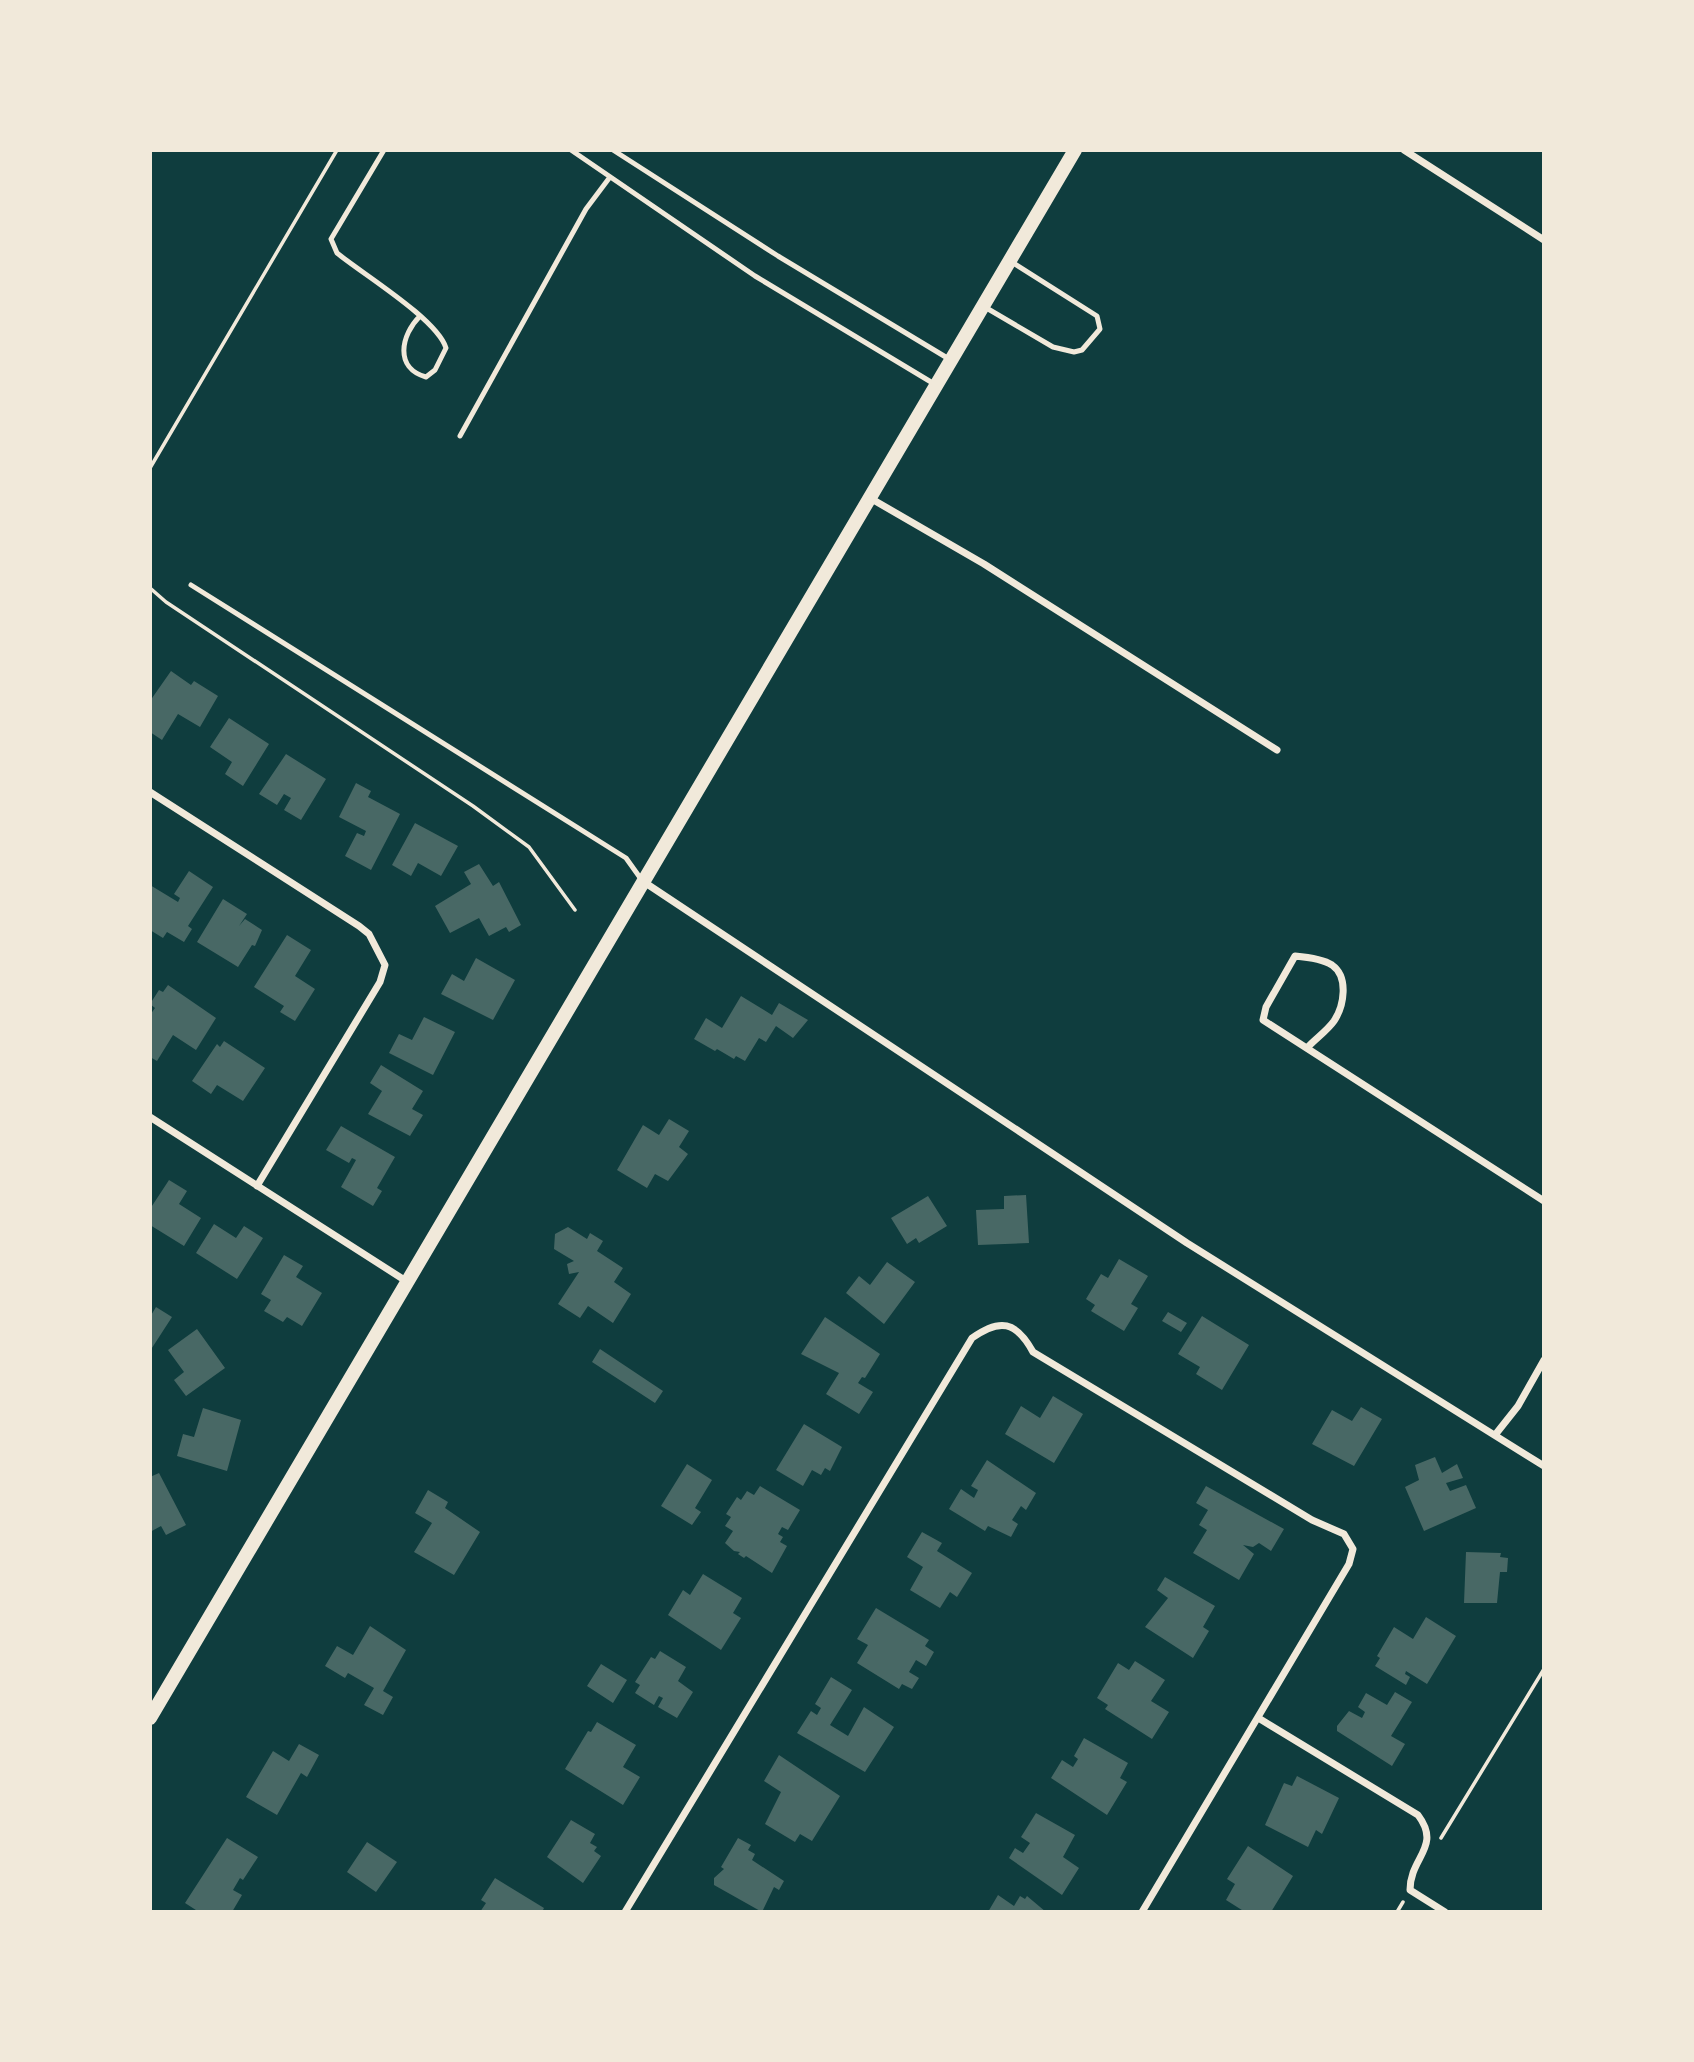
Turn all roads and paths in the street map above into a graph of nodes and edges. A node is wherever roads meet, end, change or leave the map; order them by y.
1 (337, 150) edge
2 (384, 150) edge
3 (570, 150) edge
4 (613, 150) edge
5 (1074, 150) edge
6 (1404, 150) edge
7 (610, 177) junction
8 (1544, 240) edge
9 (1010, 261) junction
10 (983, 306) junction
11 (420, 316) junction
12 (951, 360) junction
13 (937, 385) junction
14 (460, 436) dead end
15 (150, 468) edge
16 (869, 498) junction
17 (191, 584) dead end
18 (150, 588) edge
19 (1277, 750) dead end
20 (150, 792) edge
21 (644, 883) junction
22 (575, 910) dead end
23 (1307, 1048) junction
24 (150, 1117) edge
25 (257, 1186) junction
26 (1544, 1201) edge
27 (406, 1281) junction
28 (1544, 1360) edge
29 (1495, 1435) junction
30 (1544, 1466) edge
31 (1544, 1669) edge
32 (150, 1718) edge
33 (1260, 1718) junction
34 (1438, 1843) dead end
35 (1410, 1889) junction
36 (625, 1912) edge
37 (1142, 1912) edge
38 (1397, 1912) edge
39 (1445, 1912) edge

1 - 15 path
2 - 11 lane
3 - 7 lane
4 - 12 lane
5 - 9 main road
6 - 8 street
7 - 13 lane
7 - 14 lane
9 - 10 main road
9 - 10 lane
10 - 12 main road
11 - 11 lane
12 - 13 main road
13 - 16 main road
16 - 19 street
16 - 21 main road
17 - 21 lane
18 - 22 path
20 - 25 street
21 - 27 main road
21 - 29 street
23 - 23 street
23 - 26 street
24 - 25 street
25 - 27 street
27 - 32 main road
28 - 29 street
29 - 30 street
31 - 34 path
33 - 35 street
33 - 36 street
33 - 37 street
35 - 38 path
35 - 39 street

